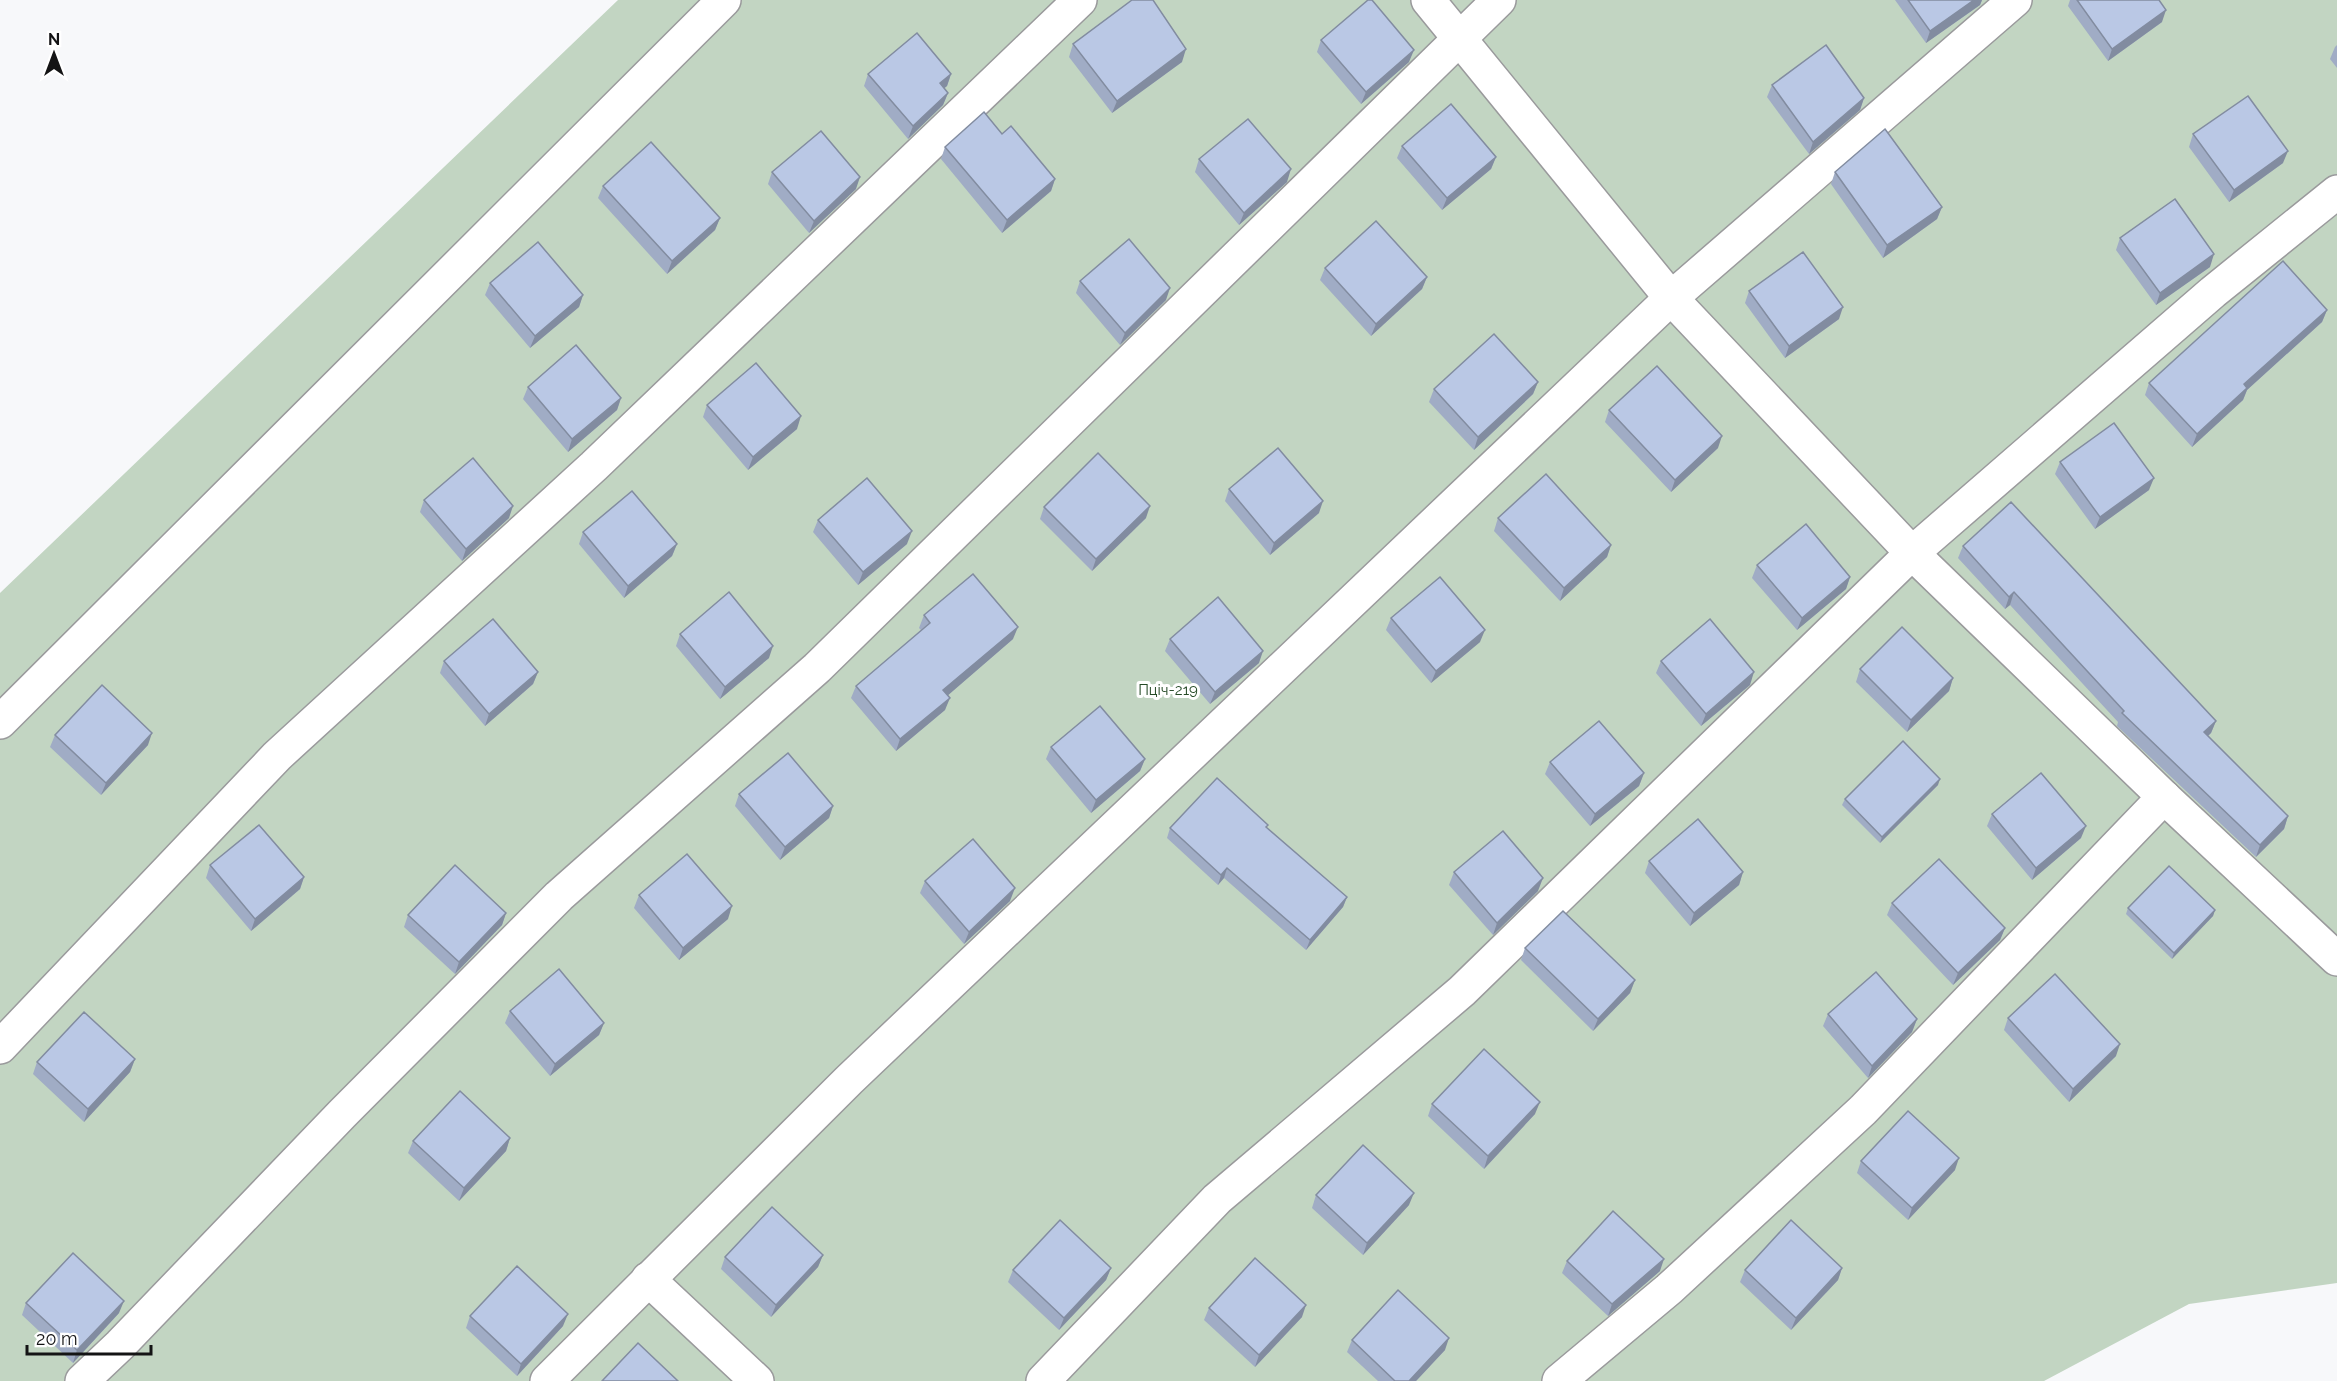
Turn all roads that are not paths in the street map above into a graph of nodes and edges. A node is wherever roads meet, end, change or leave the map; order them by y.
1 (724, 0) edge
2 (1080, 0) edge
3 (1428, 0) edge
4 (1498, 0) edge
5 (2015, 0) edge
6 (1460, 37) junction
7 (2337, 192) edge
8 (1671, 298) junction
9 (1912, 553) junction
10 (0, 722) edge
11 (2164, 797) junction
12 (2337, 959) edge
13 (0, 1047) edge
14 (648, 1279) junction
15 (82, 1381) edge
16 (546, 1381) edge
17 (757, 1381) edge
18 (1043, 1381) edge
19 (1559, 1381) edge

1 - 10 street
2 - 13 street
3 - 6 street
4 - 6 street
5 - 8 street
6 - 8 street
6 - 15 street
7 - 9 street
8 - 9 street
8 - 14 street
9 - 11 street
9 - 18 street
11 - 12 street
11 - 19 street
14 - 16 street
14 - 17 street

